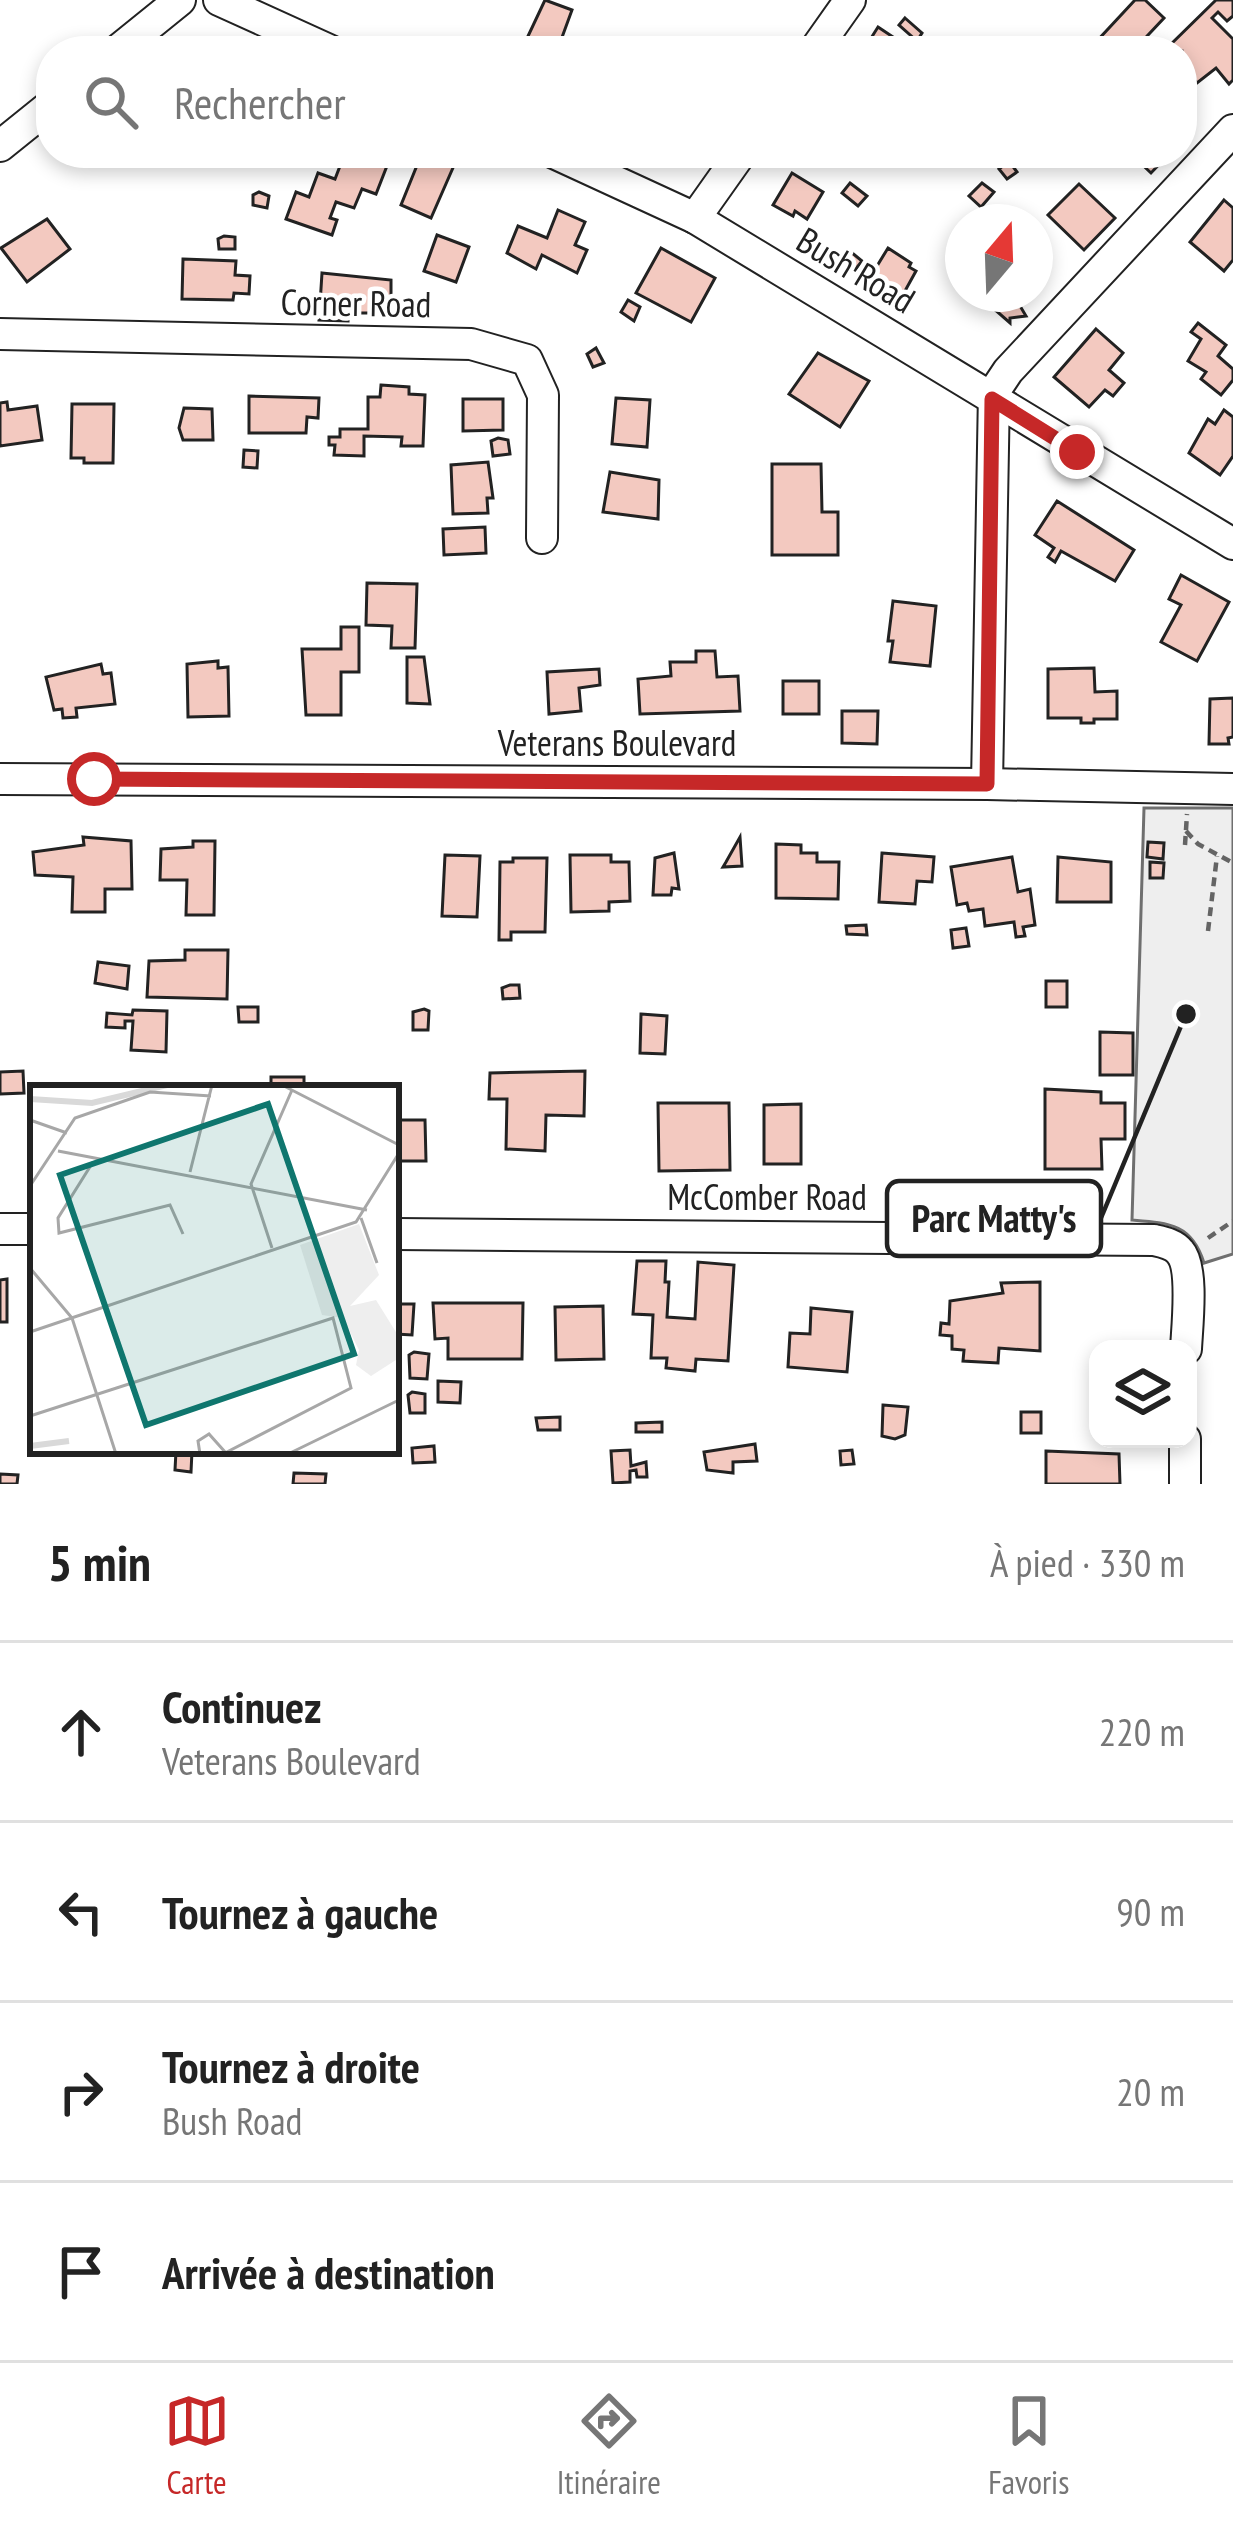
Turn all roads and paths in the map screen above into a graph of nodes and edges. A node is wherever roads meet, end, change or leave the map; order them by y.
1 (180, 0) edge
2 (219, 0) edge
3 (850, 0) edge
4 (136, 36) edge
5 (298, 36) edge
6 (825, 36) edge
7 (36, 116) edge
8 (1233, 130) edge
9 (0, 146) edge
10 (587, 168) edge
11 (730, 168) edge
12 (695, 218) junction
13 (0, 334) edge
14 (992, 399) junction
15 (542, 538) dead end
16 (1233, 544) edge
17 (0, 779) edge
18 (987, 784) junction
19 (1233, 789) edge
20 (1187, 808) dead end
21 (1186, 831) junction
22 (1185, 845) dead end
23 (1216, 856) junction
24 (1233, 863) edge
25 (1208, 931) dead end
26 (0, 1228) edge
27 (30, 1229) edge
28 (399, 1234) edge
29 (1186, 1340) edge
30 (1185, 1448) edge
31 (1185, 1484) edge

1 - 4 street
2 - 5 street
3 - 6 street
7 - 9 street
8 - 14 street
10 - 12 street, Bush Road
11 - 12 street
12 - 14 street, Bush Road
13 - 15 street, Corner Road
14 - 16 street, Bush Road
14 - 18 street
17 - 18 street, Veterans Boulevard
18 - 19 street, Veterans Boulevard
20 - 21 path
21 - 22 path
21 - 23 path
23 - 24 path
23 - 25 path
26 - 27 street
28 - 29 street, McComber Road
30 - 31 street

